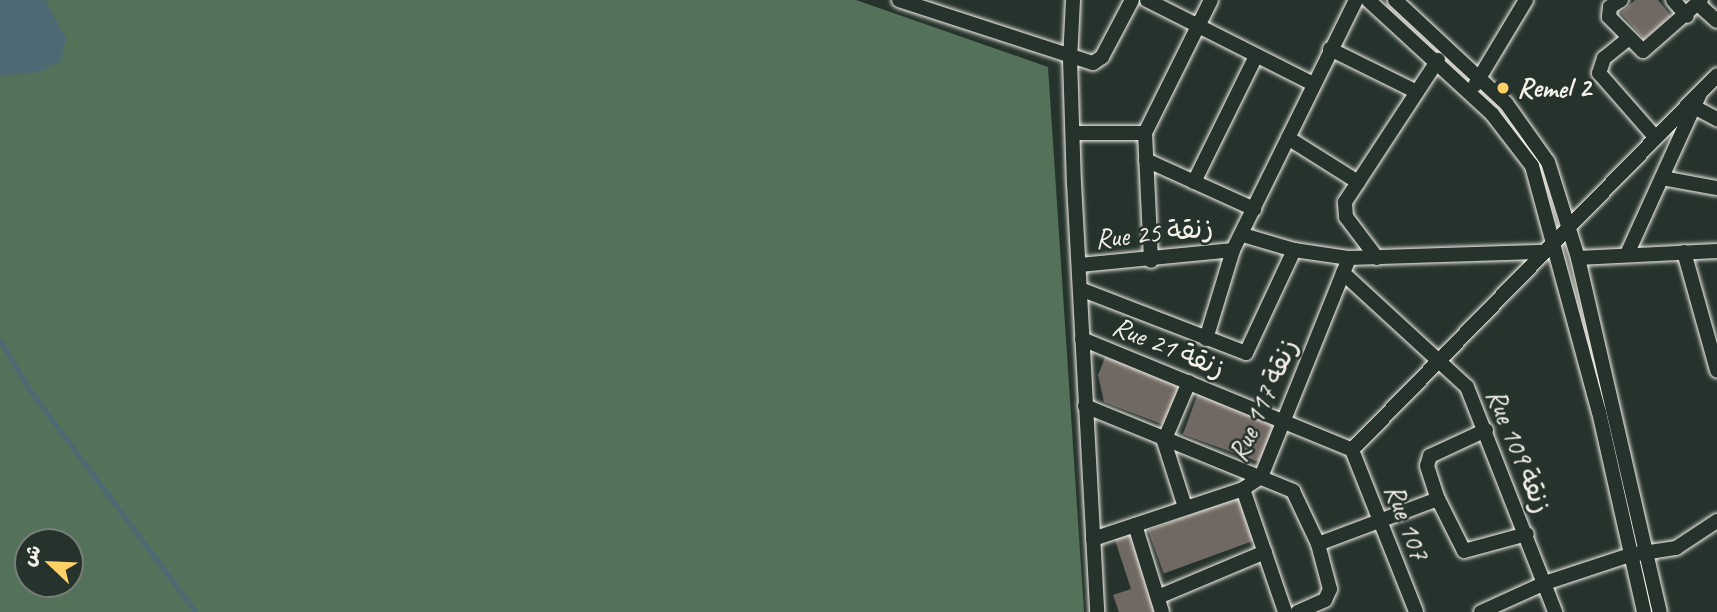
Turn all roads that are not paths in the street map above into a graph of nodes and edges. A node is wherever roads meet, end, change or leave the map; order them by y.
1 (899, 0) edge
2 (1073, 0) edge
3 (1132, 0) edge
4 (1147, 0) edge
5 (1211, 0) edge
6 (1356, 0) edge
7 (1368, 0) edge
8 (1395, 0) edge
9 (1526, 0) edge
10 (1621, 0) edge
11 (1673, 0) edge
12 (1699, 2) edge
13 (1687, 16) junction
14 (1717, 21) edge
15 (1197, 27) junction
16 (1629, 38) junction
17 (1330, 48) junction
18 (1256, 56) junction
19 (1070, 59) junction
20 (1438, 60) junction
21 (1717, 75) edge
22 (1480, 78) junction
23 (1311, 83) junction
24 (1469, 91) junction
25 (1417, 92) junction
26 (1700, 92) junction
27 (1696, 108) junction
28 (1717, 119) edge
29 (1073, 133) junction
30 (1145, 133) junction
31 (1656, 137) junction
32 (1287, 138) junction
33 (1146, 160) junction
34 (1662, 178) junction
35 (1194, 182) junction
36 (1358, 182) junction
37 (1717, 188) edge
38 (1254, 209) junction
39 (1570, 227) junction
40 (1243, 235) junction
41 (1550, 246) junction
42 (1233, 250) junction
43 (1294, 250) junction
44 (1717, 251) edge
45 (1628, 252) junction
46 (1684, 252) junction
47 (1349, 258) junction
48 (1377, 258) junction
49 (1578, 258) junction
50 (1151, 261) junction
51 (1080, 265) junction
52 (1343, 273) junction
53 (1080, 289) junction
54 (1082, 339) junction
55 (1206, 339) junction
56 (1439, 358) junction
57 (1717, 370) edge
58 (1189, 382) junction
59 (1085, 406) junction
60 (1285, 419) junction
61 (1486, 430) junction
62 (1164, 441) junction
63 (1352, 450) junction
64 (1261, 477) junction
65 (1243, 489) junction
66 (1437, 499) junction
67 (1185, 508) junction
68 (1381, 520) junction
69 (1717, 521) edge
70 (1135, 525) junction
71 (1527, 534) junction
72 (1093, 540) junction
73 (1318, 544) junction
74 (1265, 552) junction
75 (1647, 553) junction
76 (1630, 555) junction
77 (1545, 583) junction
78 (1158, 597) junction
79 (1307, 611) edge
80 (1097, 612) edge
81 (1162, 612) edge
82 (1285, 612) edge
83 (1416, 612) edge
84 (1481, 612) edge
85 (1555, 612) edge
86 (1644, 612) edge
87 (1660, 612) edge

1 - 19 street
2 - 19 street
3 - 19 street
4 - 15 street
5 - 15 street
6 - 17 street
7 - 20 street
8 - 22 street
9 - 22 street
10 - 16 street
11 - 13 street
12 - 13 street
12 - 14 street
13 - 16 street
15 - 18 street
15 - 30 street
16 - 31 street
17 - 23 street
17 - 25 street
18 - 23 street
18 - 35 street
19 - 29 street
20 - 24 street
20 - 25 street
21 - 26 street
22 - 24 street
22 - 39 street
23 - 32 street
24 - 41 street
25 - 36 street
26 - 27 street
26 - 31 street
27 - 28 street
27 - 34 street
29 - 30 street
29 - 51 street
30 - 33 street
31 - 39 street
32 - 36 street
32 - 38 street
33 - 35 street
33 - 50 street
34 - 37 street
34 - 45 street
35 - 38 street
36 - 48 street
38 - 40 street
39 - 41 street
39 - 49 street
40 - 42 street
40 - 43 street
41 - 48 street
41 - 56 street
41 - 76 street
42 - 50 street, Rue 25 زنقة
42 - 55 street
43 - 47 street
43 - 55 street
44 - 46 street
45 - 46 street
45 - 49 street
46 - 57 street
47 - 48 street
47 - 52 street, Rue 117 زنقة
49 - 75 street
50 - 51 street, Rue 25 زنقة
51 - 53 street
52 - 56 street, Rue 109 زنقة
52 - 60 street, Rue 117 زنقة
53 - 54 street
53 - 55 street
54 - 58 street, Rue 21 زنقة
54 - 59 street
56 - 61 street, Rue 109 زنقة
56 - 63 street
58 - 60 street, Rue 21 زنقة
58 - 62 street
59 - 62 street
59 - 72 street
60 - 63 street, Rue 21 زنقة
60 - 64 street, Rue 117 زنقة
61 - 66 street
61 - 71 street, Rue 109 زنقة
62 - 64 street
62 - 67 street
63 - 68 street, Rue 107
64 - 65 street, Rue 117 زنقة
64 - 73 street
65 - 67 street, Rue 117 زنقة
65 - 74 street
66 - 68 street
66 - 71 street
67 - 70 street, Rue 117 زنقة
68 - 73 street
68 - 83 street, Rue 107
69 - 75 street
70 - 72 street, Rue 117 زنقة
70 - 78 street
71 - 77 street, Rue 109 زنقة
72 - 80 street
73 - 79 street
74 - 78 street
74 - 82 street
75 - 76 street
75 - 87 street
76 - 77 street
76 - 86 street
77 - 84 street
77 - 85 street, Rue 109 زنقة
78 - 81 street

